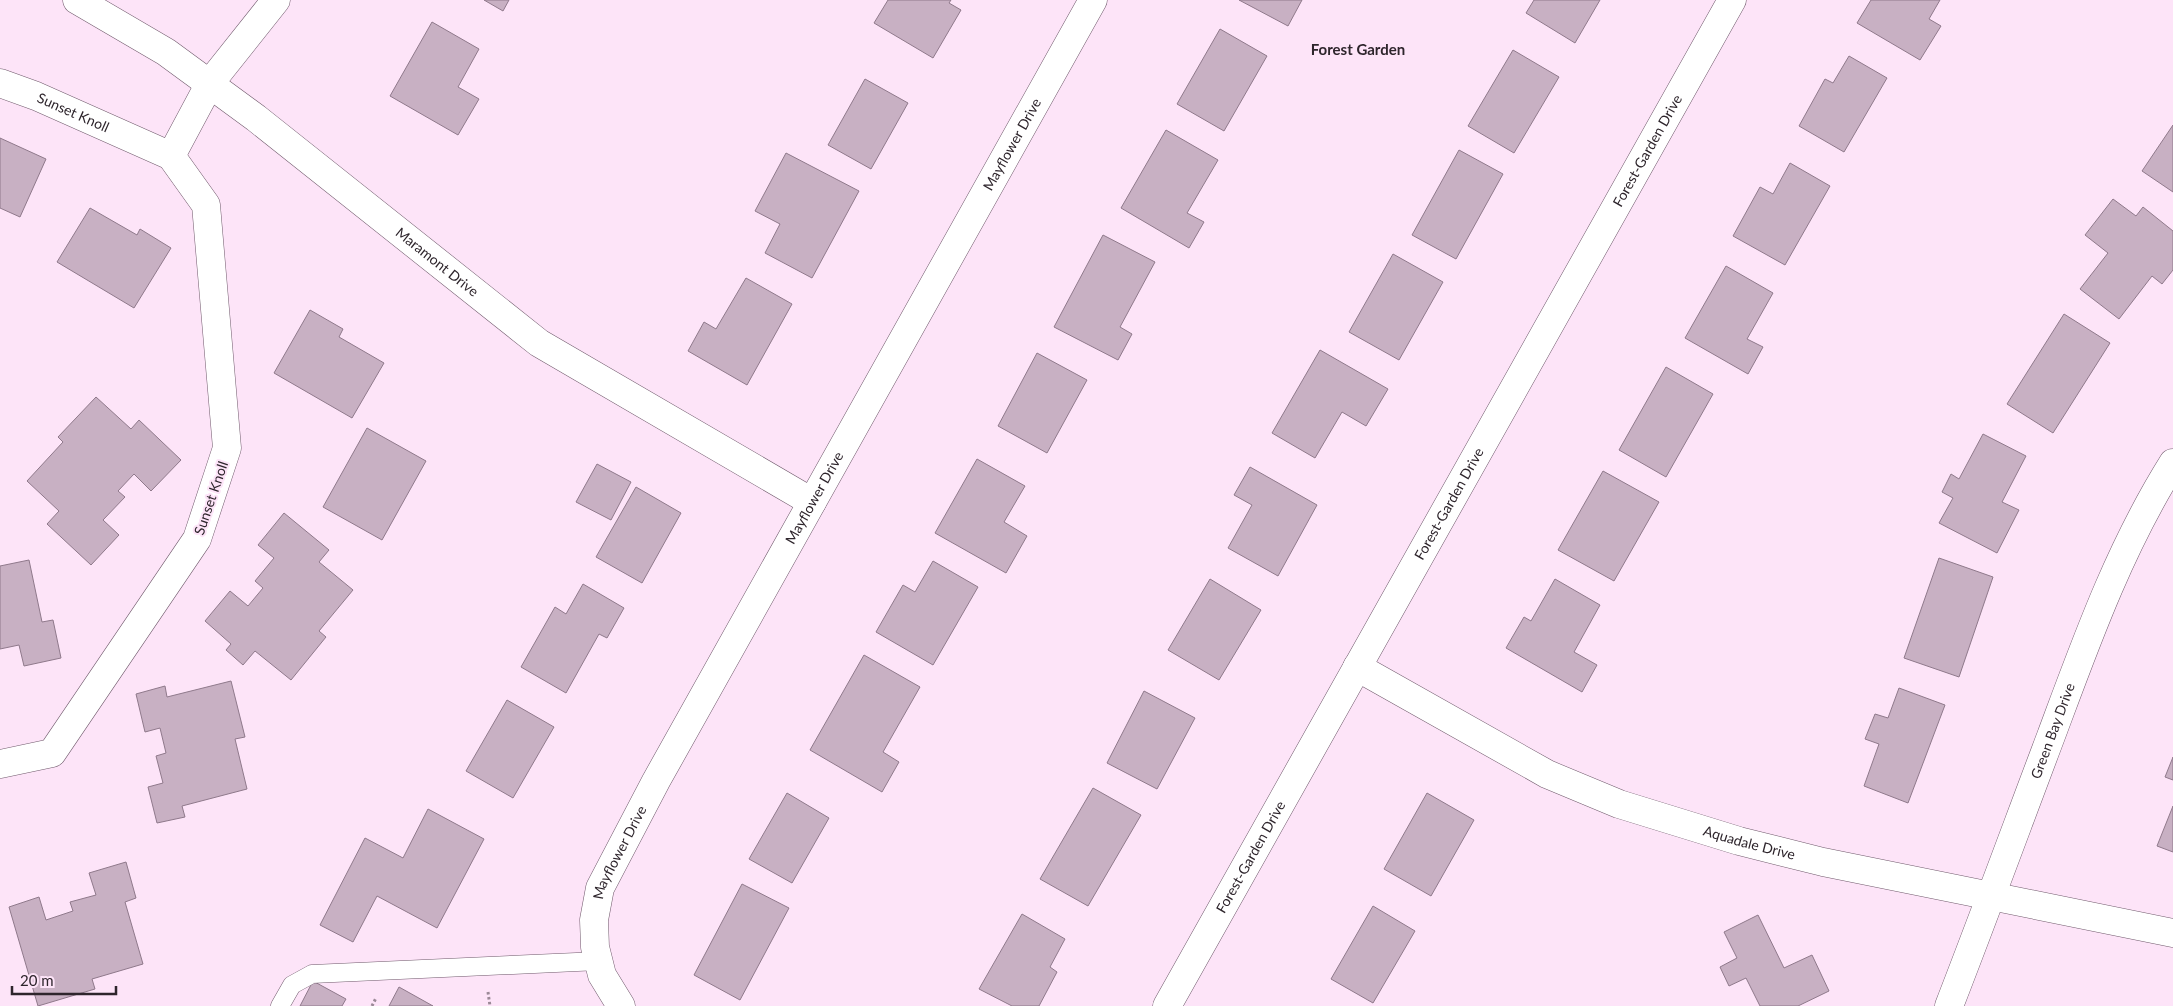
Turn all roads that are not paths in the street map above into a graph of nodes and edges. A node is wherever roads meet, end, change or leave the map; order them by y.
1 (77, 0) edge
2 (276, 0) edge
3 (1093, 0) edge
4 (1732, 0) edge
5 (0, 83) edge
6 (210, 84) junction
7 (171, 156) junction
8 (2173, 463) edge
9 (812, 502) junction
10 (1357, 667) junction
11 (0, 764) edge
12 (1992, 896) junction
13 (2173, 933) edge
14 (599, 961) junction
15 (280, 1006) edge
16 (621, 1006) edge
17 (1166, 1006) edge
18 (1949, 1006) edge

1 - 6 street, Maramont Drive
2 - 6 street
3 - 9 street, Mayflower Drive
4 - 10 street, Forest-Garden Drive
5 - 7 street, Sunset Knoll
6 - 7 street
6 - 9 street, Maramont Drive
7 - 11 street, Sunset Knoll
8 - 12 street, Green Bay Drive
9 - 14 street, Mayflower Drive
10 - 12 street, Aquadale Drive
10 - 17 street, Forest-Garden Drive
12 - 13 street, Aquadale Drive
12 - 18 street, Green Bay Drive
14 - 15 lane
14 - 16 street, Mayflower Drive

